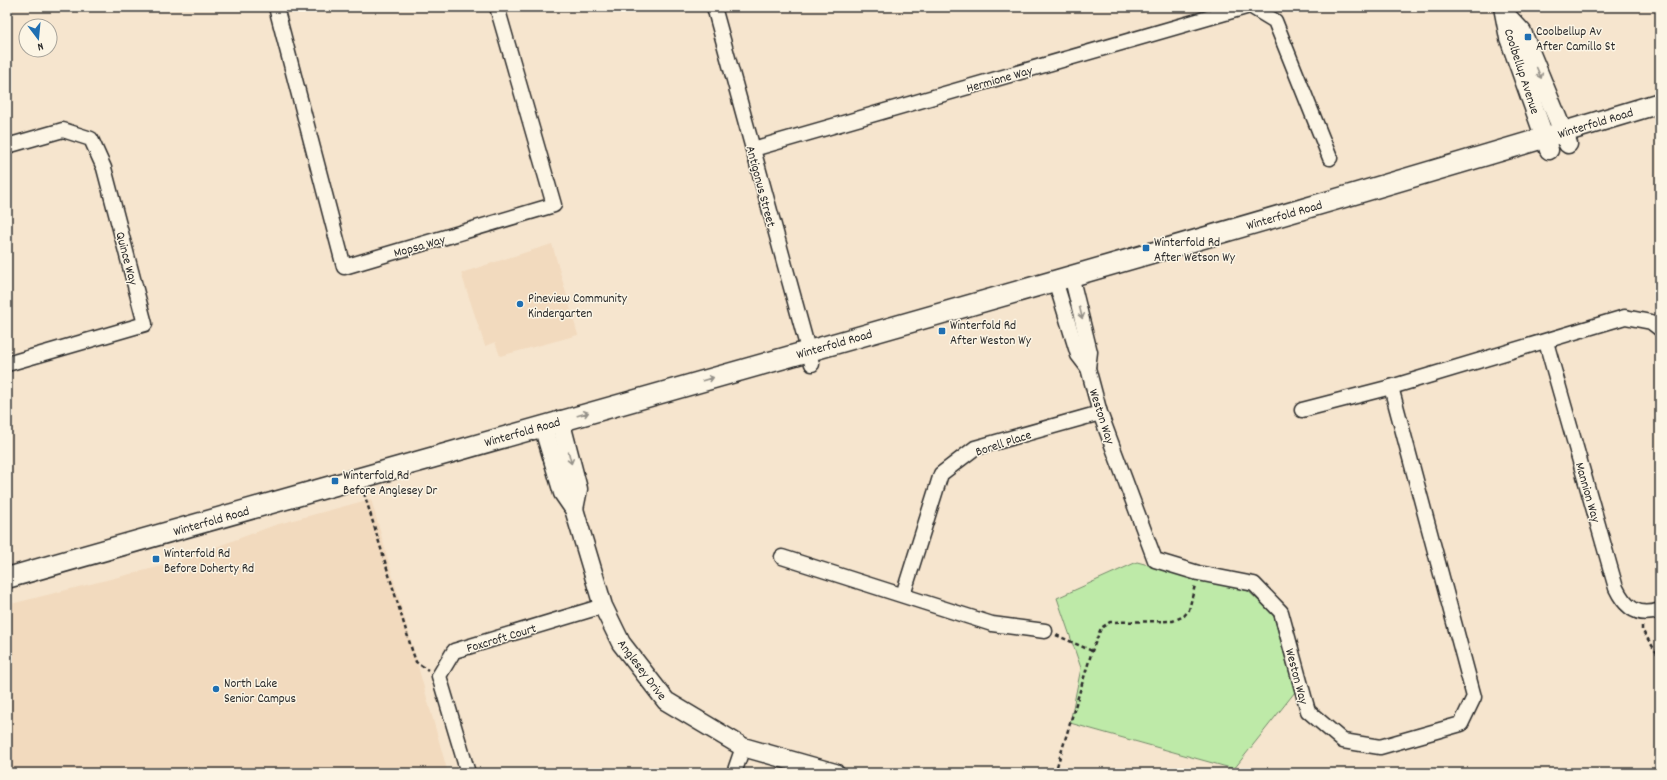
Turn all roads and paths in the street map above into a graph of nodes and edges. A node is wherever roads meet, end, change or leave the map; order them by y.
1 (276, 7) edge
2 (497, 7) edge
3 (714, 7) edge
4 (1246, 7) edge
5 (1252, 7) edge
6 (1504, 11) edge
7 (1660, 103) edge
8 (1660, 115) edge
9 (1566, 138) junction
10 (1547, 144) junction
11 (7, 146) edge
12 (752, 149) junction
13 (1330, 158) dead end
14 (1065, 283) junction
15 (1660, 329) edge
16 (1546, 342) junction
17 (810, 358) junction
18 (7, 364) edge
19 (1391, 387) junction
20 (1302, 410) dead end
21 (1100, 413) junction
22 (553, 429) junction
23 (363, 488) junction
24 (782, 557) dead end
25 (1198, 573) junction
26 (7, 578) edge
27 (7, 590) edge
28 (903, 595) junction
29 (603, 606) junction
30 (1660, 610) edge
31 (1642, 613) junction
32 (1045, 631) joint
33 (1092, 651) junction
34 (1660, 658) edge
35 (439, 676) junction
36 (743, 747) junction
37 (468, 773) edge
38 (734, 773) edge
39 (835, 773) edge
40 (1055, 773) edge

1 - 2 street, Mopsa Way
3 - 12 street, Antigonus Street
4 - 12 street, Hermione Way
5 - 13 street
6 -> 9 street, Coolbellup Avenue
6 - 10 street, Coolbellup Avenue
7 - 9 main road, Winterfold Road
8 - 9 main road, Winterfold Road
9 - 10 main road, Winterfold Road
10 - 14 main road, Winterfold Road
11 - 18 street, Quince Way
12 - 17 street, Antigonus Street
14 - 17 main road, Winterfold Road
14 - 21 street, Weston Way
15 - 16 street
16 - 19 street
16 - 31 street, Mannion Way
17 - 22 main road, Winterfold Road
19 - 20 street
19 - 25 street, Weston Way
21 - 25 street, Weston Way
21 - 28 street, Borell Place
22 - 23 main road, Winterfold Road
22 - 26 main road, Winterfold Road
22 - 29 street, Anglesey Drive
23 - 27 main road, Winterfold Road
23 - 35 path
24 - 28 street
25 - 33 path
28 - 32 street
29 - 35 street, Foxcroft Court
29 - 36 street, Anglesey Drive
30 - 31 street
31 - 34 path
32 - 33 path
33 - 40 path
35 - 37 street
36 - 38 street
36 - 39 street, Anglesey Drive

